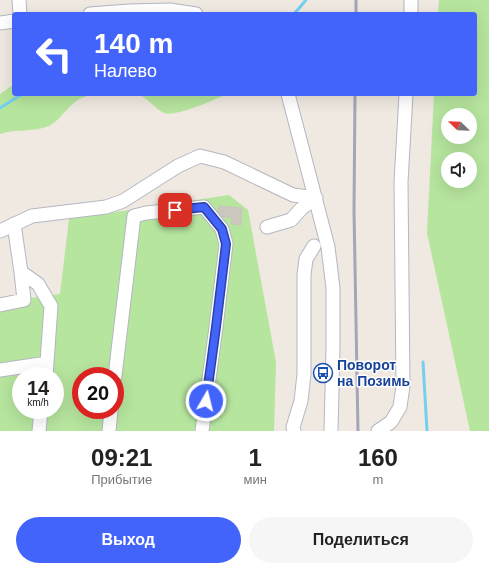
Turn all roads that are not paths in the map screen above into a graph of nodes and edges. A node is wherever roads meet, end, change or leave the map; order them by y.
1 (19, 0) edge
2 (411, 0) edge
3 (20, 12) edge
4 (116, 12) edge
5 (180, 12) edge
6 (410, 12) edge
7 (12, 21) edge
8 (0, 23) edge
9 (289, 96) edge
10 (406, 96) edge
11 (316, 198) junction
12 (123, 200) junction
13 (134, 216) junction
14 (14, 224) junction
15 (267, 227) dead end
16 (0, 231) edge
17 (314, 246) dead end
18 (21, 272) junction
19 (0, 305) edge
20 (47, 363) junction
21 (47, 367) edge
22 (116, 367) edge
23 (0, 370) edge
24 (40, 419) edge
25 (110, 419) edge
26 (39, 431) edge
27 (109, 431) edge
28 (202, 431) edge
29 (294, 431) edge
30 (331, 431) edge
31 (378, 431) edge

1 - 3 street
2 - 6 street
4 - 5 street
7 - 8 street
9 - 11 street
10 - 31 street
11 - 12 street
11 - 15 street
11 - 30 street
12 - 13 street
12 - 14 street
13 - 22 street
13 - 28 street
14 - 16 street
14 - 18 street
17 - 29 street
18 - 19 street
18 - 20 street
20 - 21 street
20 - 23 street
24 - 26 street
25 - 27 street

